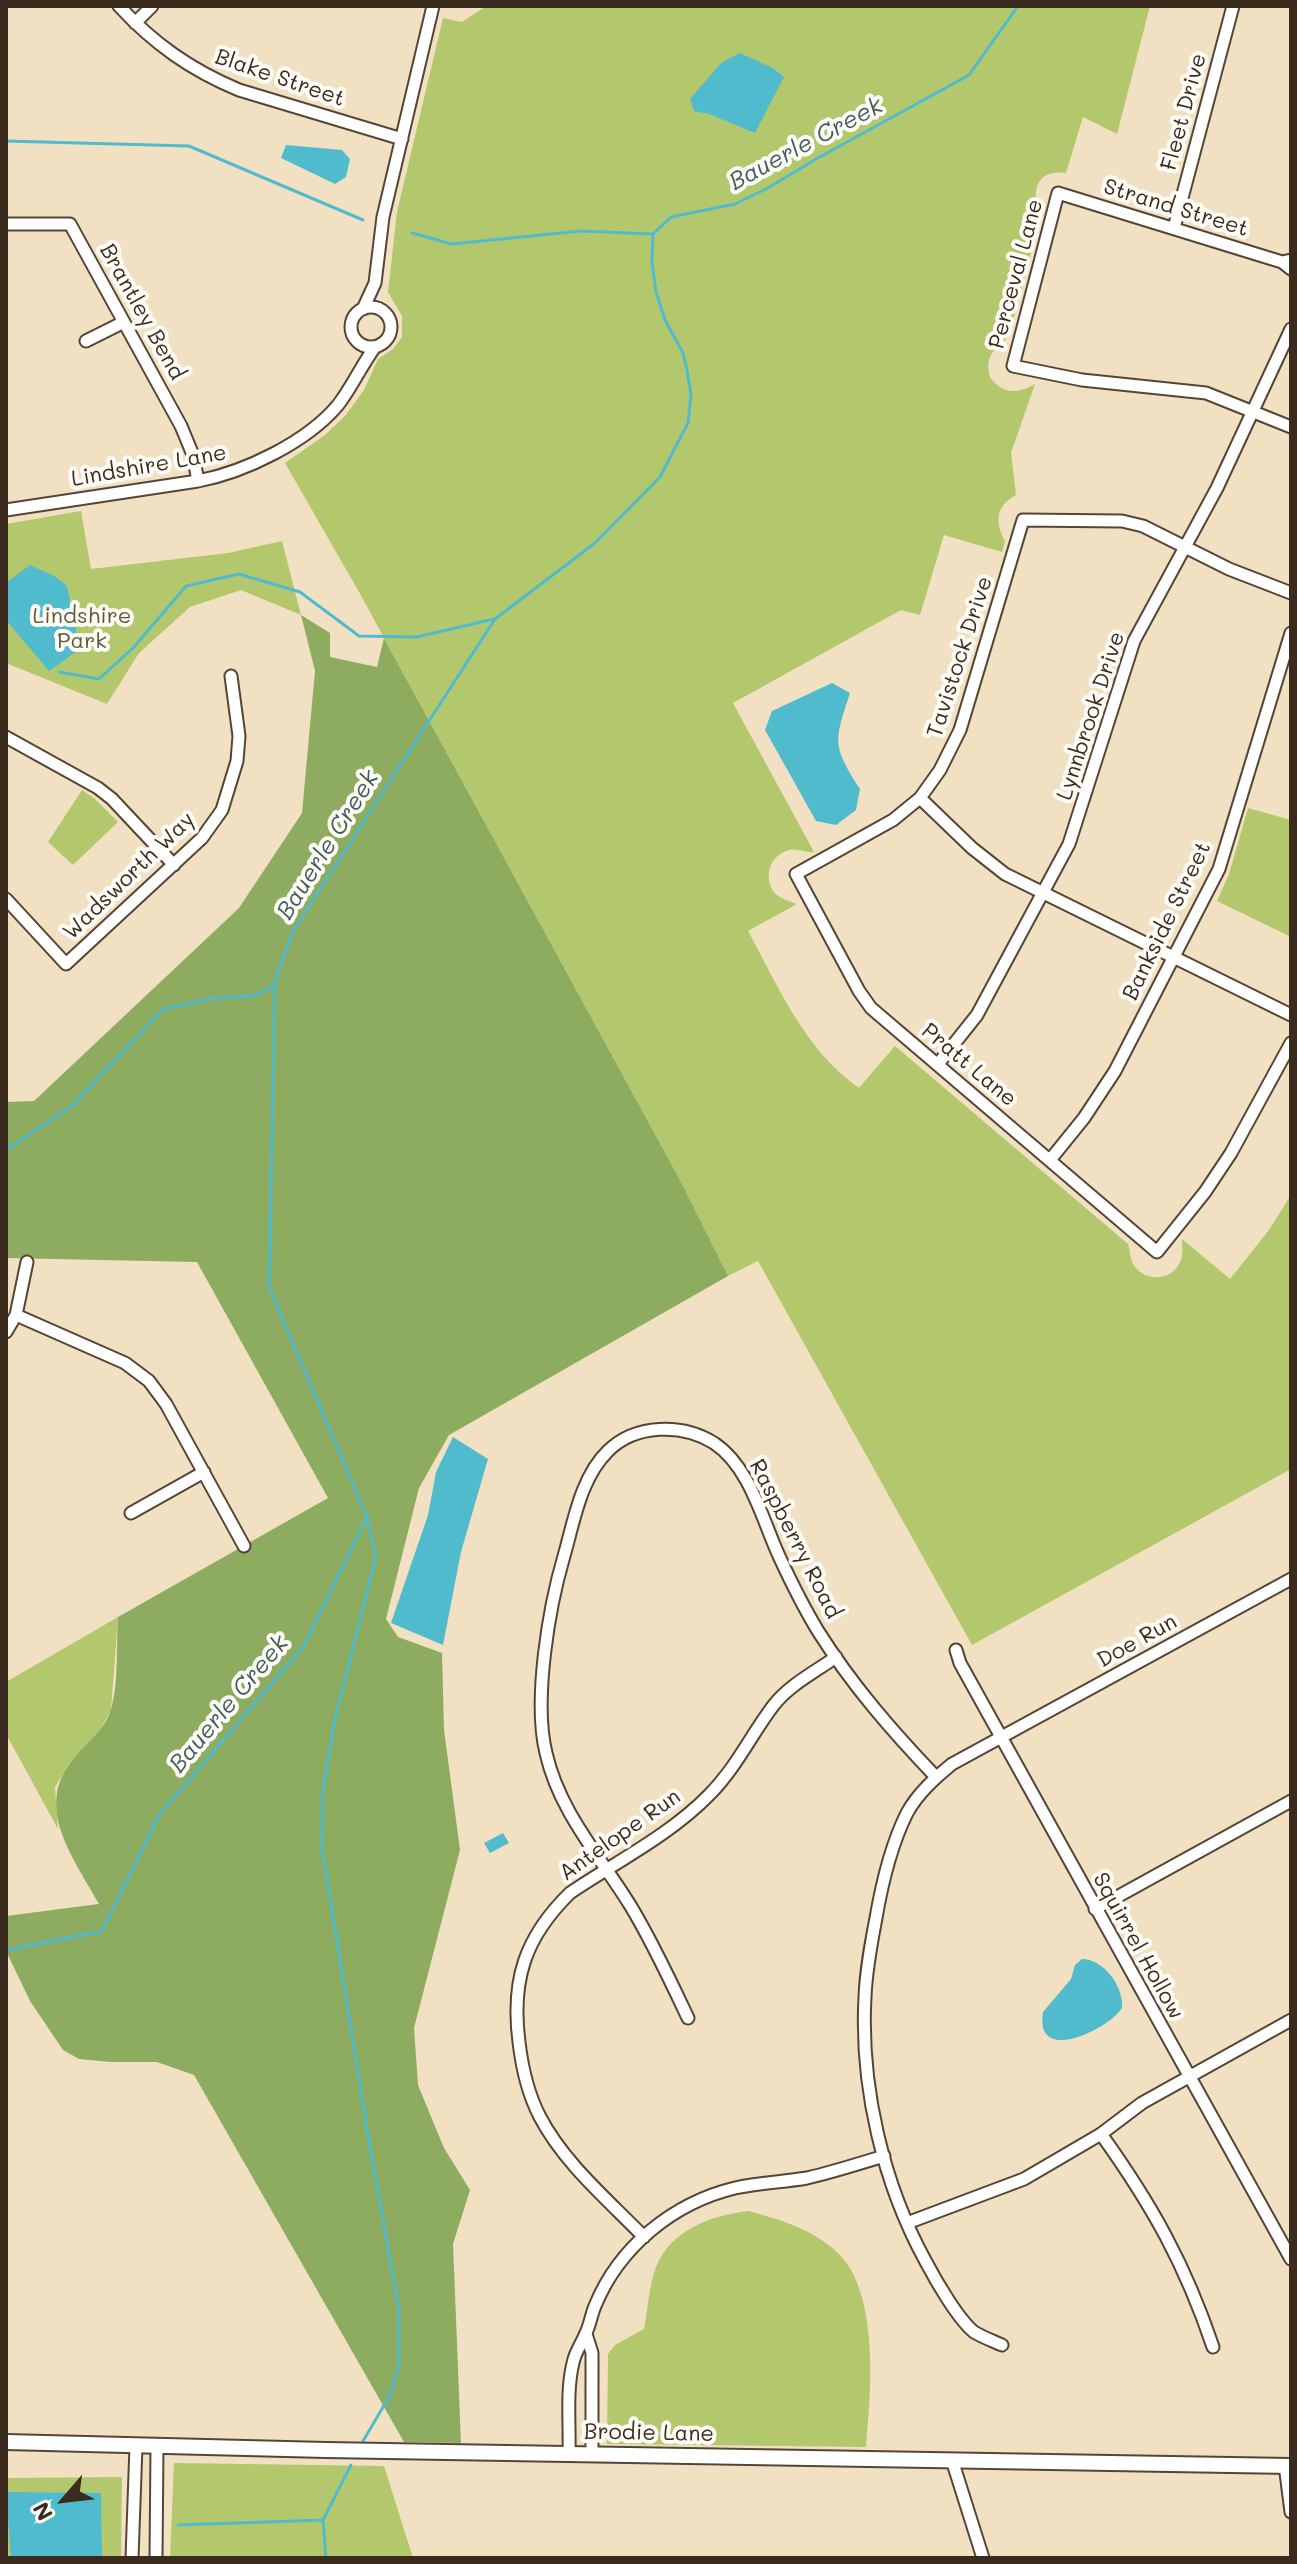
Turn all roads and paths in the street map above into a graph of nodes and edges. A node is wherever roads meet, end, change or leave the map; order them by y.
1 (119, 6) edge
2 (152, 6) edge
3 (433, 6) edge
4 (1233, 6) edge
5 (135, 23) junction
6 (402, 139) junction
7 (1058, 193) joint
8 (6, 224) edge
9 (1174, 228) junction
10 (1288, 264) edge
11 (375, 283) junction
12 (363, 309) junction
13 (382, 311) junction
14 (124, 322) junction
15 (1291, 329) edge
16 (86, 341) dead end
17 (356, 342) junction
18 (375, 347) junction
19 (359, 373) junction
20 (1255, 411) junction
21 (1291, 427) edge
22 (198, 481) junction
23 (6, 510) edge
24 (1183, 548) junction
25 (1291, 593) edge
26 (1291, 633) edge
27 (231, 676) dead end
28 (6, 737) edge
29 (920, 798) junction
30 (174, 865) junction
31 (796, 874) joint
32 (1043, 893) junction
33 (6, 899) edge
34 (1174, 958) junction
35 (1291, 1015) edge
36 (1291, 1043) edge
37 (938, 1064) junction
38 (1050, 1160) junction
39 (27, 1262) dead end
40 (16, 1315) junction
41 (6, 1332) edge
42 (204, 1472) junction
43 (131, 1513) dead end
44 (244, 1546) dead end
45 (1291, 1579) edge
46 (956, 1650) dead end
47 (836, 1657) junction
48 (1001, 1739) junction
49 (936, 1777) junction
50 (1291, 1801) edge
51 (606, 1869) junction
52 (1095, 1909) junction
53 (688, 2018) dead end
54 (1291, 2020) edge
55 (1189, 2077) junction
56 (1101, 2134) junction
57 (884, 2156) junction
58 (907, 2223) junction
59 (644, 2237) junction
60 (1290, 2256) edge
61 (586, 2334) junction
62 (1002, 2345) dead end
63 (1213, 2347) dead end
64 (6, 2442) edge
65 (136, 2446) junction
66 (157, 2447) junction
67 (569, 2454) junction
68 (592, 2454) junction
69 (952, 2460) junction
70 (1288, 2466) edge
71 (1291, 2512) edge
72 (132, 2558) edge
73 (156, 2558) edge
74 (983, 2558) edge

1 - 5 street, Blake Street
2 - 5 street
3 - 6 street, Lindshire Lane
4 - 9 street, Fleet Drive
5 - 6 street, Blake Street
6 - 11 street, Lindshire Lane
7 - 9 street, Strand Street
7 - 20 street, Perceval Lane
8 - 14 street, Brantley Bend
9 - 10 street, Strand Street
11 - 12 street, Lindshire Lane
11 - 13 street, Lindshire Lane
12 - 13 street
12 - 17 street, Lindshire Lane
13 - 18 street, Lindshire Lane
14 - 16 street
14 - 22 street, Brantley Bend
15 - 20 street, Lynnbrook Drive
17 - 18 street
17 - 19 street, Lindshire Lane
18 - 19 street, Lindshire Lane
19 - 22 street, Lindshire Lane
20 - 21 street
20 - 24 street, Lynnbrook Drive
22 - 23 street, Lindshire Lane
24 - 25 street
24 - 29 street, Tavistock Drive
24 - 32 street, Lynnbrook Drive
26 - 34 street, Bankside Street
27 - 30 street, Wadsworth Way
28 - 30 street
29 - 31 street, Tavistock Drive
29 - 32 street
30 - 33 street, Wadsworth Way
31 - 37 street, Pratt Lane
32 - 34 street
32 - 37 street, Lynnbrook Drive
34 - 35 street
34 - 38 street, Bankside Street
36 - 38 street, Pratt Lane
37 - 38 street, Pratt Lane
39 - 40 street
40 - 41 street
40 - 42 street
42 - 43 street
42 - 44 street
45 - 48 street, Doe Run
46 - 48 street, Squirrel Hollow
47 - 49 street, Raspberry Road
47 - 51 street, Antelope Run
47 - 51 street, Raspberry Road
48 - 49 street, Doe Run
48 - 52 street, Squirrel Hollow
49 - 57 street, Doe Run
50 - 52 street
51 - 53 street, Raspberry Road
51 - 59 street, Antelope Run
52 - 55 street, Squirrel Hollow
54 - 55 street
55 - 56 street
55 - 60 street, Squirrel Hollow
56 - 58 street
56 - 63 street
57 - 58 street, Doe Run
57 - 59 street
58 - 62 street, Doe Run
59 - 61 street
61 - 67 street
61 - 68 street
64 - 65 main road, Brodie Lane
65 - 66 main road, Brodie Lane
65 - 72 street
66 - 67 main road, Brodie Lane
66 - 73 street
67 - 68 main road, Brodie Lane
68 - 69 main road, Brodie Lane
69 - 70 main road, Brodie Lane
69 - 74 street
70 - 71 street

